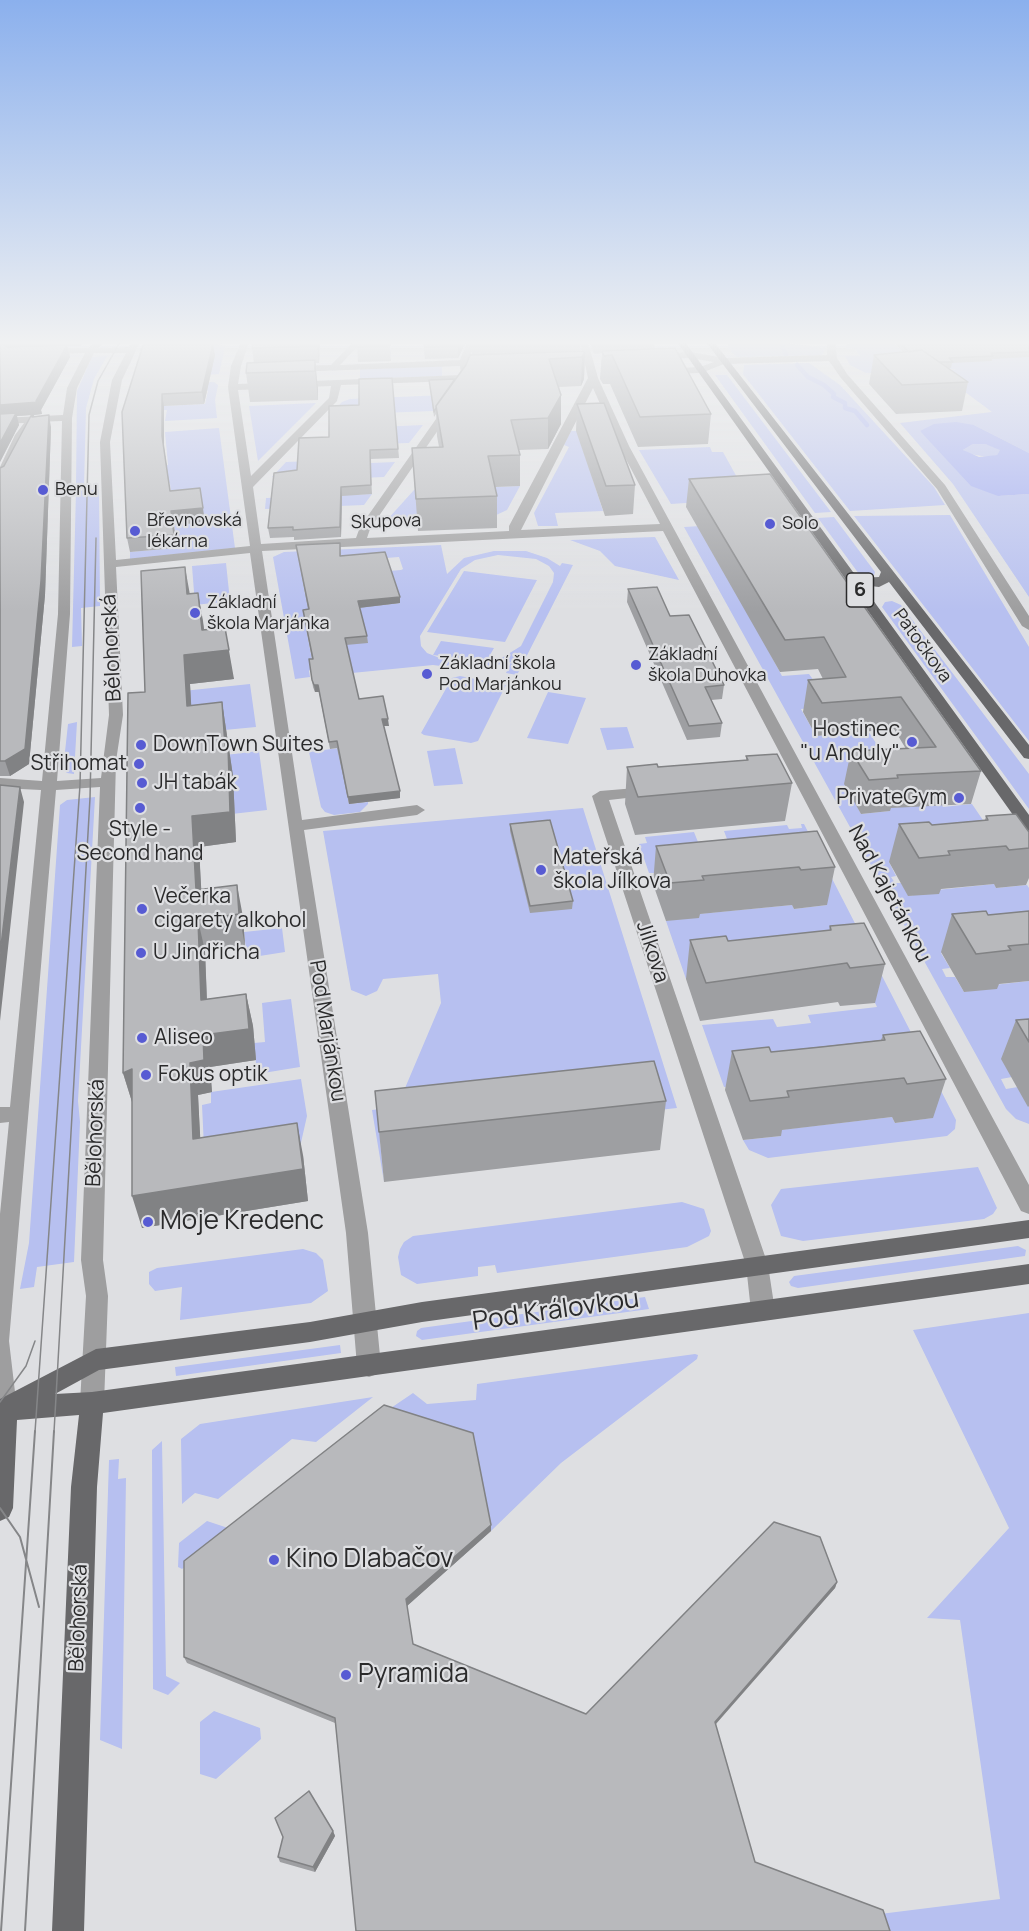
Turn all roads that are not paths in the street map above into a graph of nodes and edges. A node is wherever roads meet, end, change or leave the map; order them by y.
1 (22, 432) edge
2 (67, 432) edge
3 (106, 432) edge
4 (239, 432) edge
5 (301, 432) edge
6 (432, 432) edge
7 (563, 432) edge
8 (614, 432) edge
9 (746, 432) edge
10 (779, 432) edge
11 (893, 432) edge
12 (0, 478) edge
13 (247, 486) junction
14 (667, 527) junction
15 (515, 535) junction
16 (361, 540) junction
17 (255, 548) junction
18 (108, 564) junction
19 (887, 572) junction
20 (848, 574) junction
21 (910, 601) junction
22 (873, 608) junction
23 (1029, 626) edge
24 (1029, 755) edge
25 (801, 777) junction
26 (778, 779) edge
27 (0, 783) edge
28 (108, 783) junction
29 (49, 786) junction
30 (659, 790) edge
31 (417, 810) dead end
32 (1029, 825) edge
33 (295, 826) junction
34 (10, 1114) edge
35 (1029, 1205) edge
36 (1029, 1229) edge
37 (757, 1265) junction
38 (1029, 1274) edge
39 (763, 1311) junction
40 (365, 1323) junction
41 (0, 1336) edge
42 (0, 1346) edge
43 (96, 1360) junction
44 (369, 1366) junction
45 (92, 1403) junction
46 (2, 1410) edge
47 (0, 1508) edge
48 (68, 1931) edge

1 - 12 street
2 - 29 street
3 - 18 street, Bělohorská
4 - 13 street, Pod Marjánkou
5 - 13 street
6 - 16 street
7 - 15 street
8 - 14 street, Nad Kajetánkou
9 - 20 main road, Patočkova / 6
10 - 19 main road, Patočkova / 6
11 - 23 street
13 - 17 street, Pod Marjánkou
14 - 15 street, Skupova
14 - 25 street, Nad Kajetánkou
15 - 16 street, Skupova
16 - 17 street, Skupova
17 - 18 street, Skupova
17 - 33 street, Pod Marjánkou
18 - 28 street, Bělohorská
19 - 20 main road
19 - 21 main road, Patočkova / 6
20 - 22 main road, Patočkova / 6
21 - 22 main road
21 - 24 main road, Patočkova / 6
22 - 32 main road, Patočkova / 6
25 - 26 street
25 - 35 street, Nad Kajetánkou
27 - 29 street
28 - 29 street
28 - 43 street, Bělohorská
29 - 34 street
30 - 37 street, Jílkova
31 - 33 street
33 - 40 street, Pod Marjánkou
34 - 41 street
36 - 37 main road, Pod Královkou
37 - 39 street, Jílkova
37 - 40 main road, Pod Královkou
38 - 39 main road, Pod Královkou
39 - 44 main road, Pod Královkou
40 - 43 main road, Pod Královkou
40 - 44 street, Pod Marjánkou
42 - 46 street
43 - 45 street, Bělohorská
43 - 46 main road
44 - 45 main road, Pod Královkou
45 - 46 main road, Pod Královkou
45 - 48 main road, Bělohorská
46 - 47 main road

